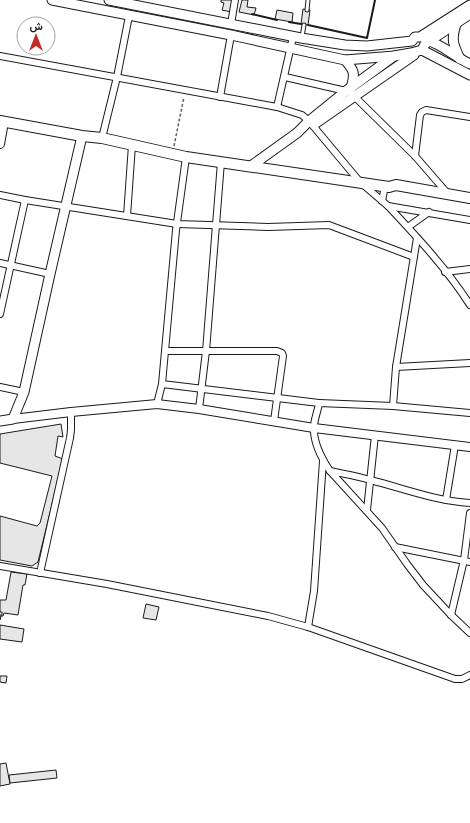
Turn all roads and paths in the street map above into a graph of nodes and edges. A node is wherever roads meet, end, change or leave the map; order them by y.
1 (52, 0) edge
2 (109, 0) edge
3 (235, 0) edge
4 (309, 1) edge
5 (134, 2) edge
6 (470, 7) edge
7 (307, 10) dead end
8 (129, 16) junction
9 (230, 24) junction
10 (304, 24) dead end
11 (456, 24) junction
12 (231, 36) junction
13 (297, 37) junction
14 (420, 44) junction
15 (290, 48) junction
16 (0, 56) edge
17 (394, 56) junction
18 (345, 60) junction
19 (461, 60) junction
20 (470, 64) edge
21 (470, 75) edge
22 (117, 77) junction
23 (285, 77) junction
24 (186, 89) junction
25 (351, 92) junction
26 (220, 97) junction
27 (278, 107) junction
28 (470, 117) edge
29 (2, 122) edge
30 (311, 123) junction
31 (82, 136) junction
32 (102, 138) junction
33 (0, 144) edge
34 (132, 145) junction
35 (173, 154) junction
36 (415, 156) junction
37 (186, 157) junction
38 (221, 162) junction
39 (251, 166) junction
40 (360, 182) junction
41 (387, 186) junction
42 (0, 194) edge
43 (448, 194) junction
44 (470, 198) edge
45 (25, 200) junction
46 (382, 201) junction
47 (470, 204) edge
48 (388, 206) junction
49 (65, 207) junction
50 (429, 212) junction
51 (127, 216) junction
52 (470, 220) edge
53 (177, 224) junction
54 (216, 226) junction
55 (408, 227) junction
56 (417, 238) junction
57 (414, 257) junction
58 (0, 263) edge
59 (10, 265) junction
60 (470, 270) edge
61 (445, 272) junction
62 (50, 274) junction
63 (470, 305) edge
64 (0, 314) edge
65 (165, 351) junction
66 (206, 352) junction
67 (470, 362) edge
68 (396, 367) junction
69 (162, 384) junction
70 (0, 387) edge
71 (201, 389) junction
72 (24, 392) junction
73 (278, 398) junction
74 (319, 403) junction
75 (157, 404) junction
76 (393, 406) junction
77 (199, 409) junction
78 (71, 412) junction
79 (470, 413) edge
80 (13, 419) junction
81 (0, 421) edge
82 (274, 421) junction
83 (314, 428) junction
84 (375, 435) junction
85 (455, 445) junction
86 (470, 447) edge
87 (323, 462) junction
88 (330, 471) junction
89 (370, 480) junction
90 (446, 500) junction
91 (470, 503) edge
92 (367, 510) junction
93 (470, 513) edge
94 (395, 547) junction
95 (467, 561) edge
96 (0, 566) edge
97 (40, 573) junction
98 (452, 615) junction
99 (308, 627) junction
100 (470, 633) edge
101 (470, 674) edge

1 - 8 main road
2 - 5 main road
3 - 9 street
4 - 7 lane
5 - 9 main road
6 - 11 main road
6 - 14 main road
8 - 12 main road
8 - 22 street
9 - 13 main road
10 - 13 lane
11 - 14 main road
11 - 19 main road
12 - 15 main road
12 - 26 street
13 - 14 main road
13 - 15 street
14 - 17 main road
14 - 19 main road
14 - 21 main road
14 - 25 main road
15 - 18 main road
15 - 23 street
16 - 22 street
17 - 18 main road
17 - 25 main road
18 - 25 main road
19 - 20 main road
22 - 24 street
22 - 32 street
23 - 25 street
23 - 27 street
24 - 26 street
24 - 35 path
25 - 30 main road
25 - 36 street
26 - 27 street
27 - 30 street
28 - 36 street
29 - 31 main road
29 - 33 street
30 - 39 main road
30 - 40 street
31 - 32 main road
31 - 49 main road
32 - 34 main road
34 - 35 main road
34 - 51 street
35 - 37 main road
36 - 43 street
37 - 38 main road
37 - 53 street
38 - 39 main road
38 - 54 street
39 - 40 main road
40 - 41 main road
40 - 46 street
41 - 43 main road
41 - 46 street
41 - 47 main road
42 - 45 street
43 - 44 main road
45 - 49 street
45 - 59 street
46 - 48 street
48 - 50 street
48 - 55 street
49 - 51 street
49 - 62 main road
50 - 52 street
50 - 55 street
51 - 53 street
53 - 54 street
53 - 65 street
54 - 57 street
54 - 66 street
55 - 56 street
56 - 57 street
56 - 61 street
57 - 68 street
58 - 59 street
59 - 62 street
59 - 64 street
60 - 61 street
61 - 63 street
62 - 72 main road
65 - 66 street
65 - 69 street
66 - 71 street
66 - 73 street
67 - 68 street
68 - 76 street
69 - 71 street
69 - 75 street
70 - 72 street
71 - 73 street
71 - 77 street
72 - 80 main road
73 - 74 street
73 - 82 street
74 - 76 street
74 - 83 street
75 - 77 street
75 - 78 street
76 - 79 street
77 - 82 street
78 - 80 street
78 - 97 street
80 - 81 main road
82 - 83 street
83 - 84 street
83 - 87 street
84 - 85 street
84 - 89 street
85 - 86 street
85 - 90 street
87 - 88 street
87 - 99 street
88 - 89 street
88 - 92 street
89 - 90 street
89 - 92 street
90 - 91 street
92 - 94 street
93 - 95 street
94 - 95 street
94 - 98 street
95 - 98 street
96 - 97 street
97 - 99 street
98 - 100 street
99 - 101 street

